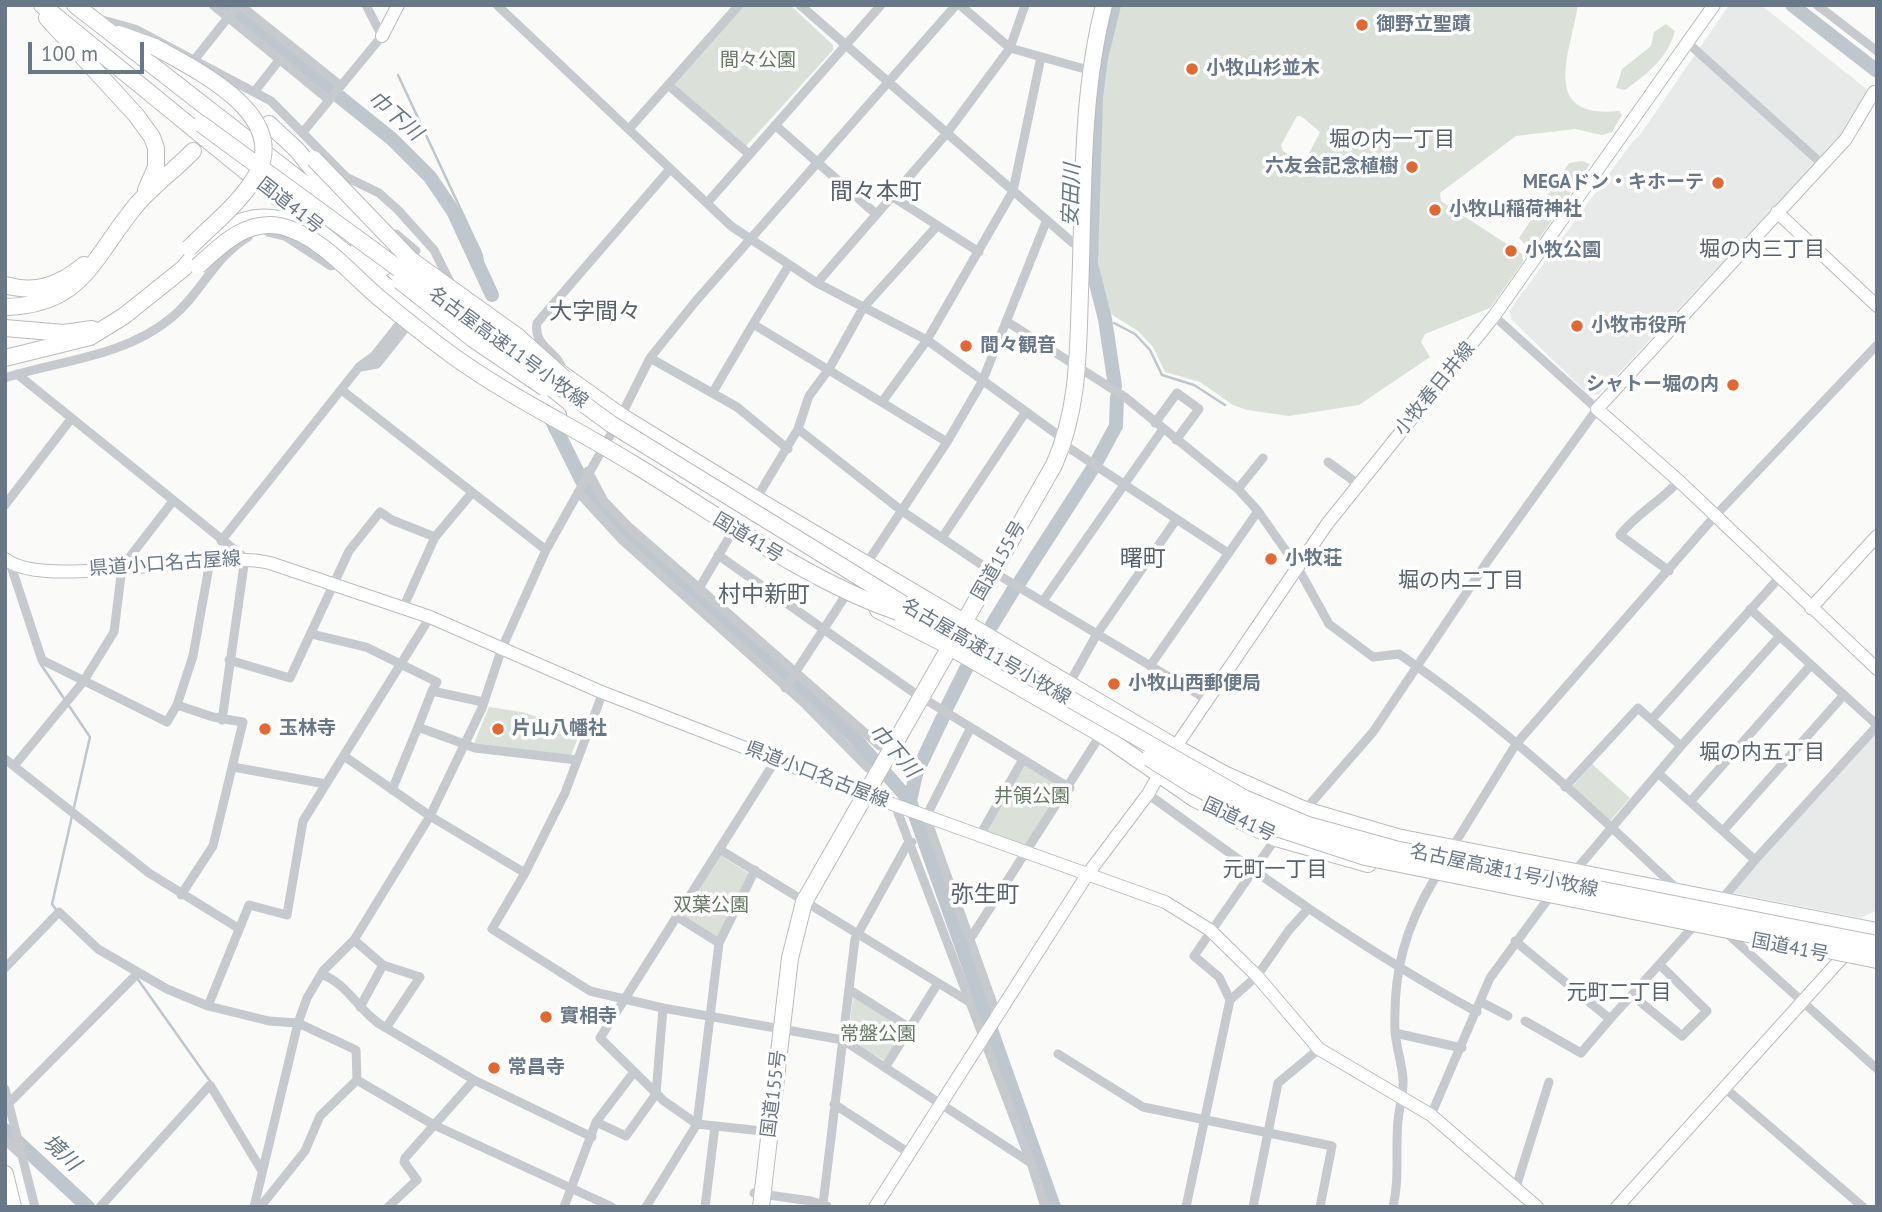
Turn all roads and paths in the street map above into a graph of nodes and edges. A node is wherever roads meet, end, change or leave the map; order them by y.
1 (36, 5) edge
2 (42, 5) edge
3 (53, 5) edge
4 (75, 5) edge
5 (213, 5) edge
6 (239, 5) edge
7 (366, 5) edge
8 (398, 5) edge
9 (497, 5) edge
10 (739, 5) edge
11 (881, 5) edge
12 (958, 5) edge
13 (1025, 5) edge
14 (1095, 5) edge
15 (1104, 5) edge
16 (1714, 5) edge
17 (1817, 5) edge
18 (805, 7) edge
19 (90, 17) junction
20 (228, 18) junction
21 (107, 30) junction
22 (382, 36) junction
23 (1688, 43) junction
24 (846, 44) junction
25 (1010, 48) junction
26 (1877, 51) edge
27 (1041, 57) junction
28 (195, 59) junction
29 (280, 59) junction
30 (1081, 68) junction
31 (889, 83) junction
32 (668, 85) junction
33 (341, 86) junction
34 (1875, 90) edge
35 (255, 91) junction
36 (329, 100) junction
37 (775, 125) junction
38 (629, 129) junction
39 (303, 132) junction
40 (947, 134) junction
41 (193, 151) dead end
42 (749, 154) junction
43 (817, 163) junction
44 (1822, 164) junction
45 (670, 169) junction
46 (346, 177) junction
47 (258, 182) junction
48 (1013, 191) junction
49 (893, 197) junction
50 (140, 201) junction
51 (707, 203) junction
52 (1777, 212) junction
53 (877, 214) junction
54 (1046, 222) junction
55 (937, 226) junction
56 (358, 228) junction
57 (751, 240) junction
58 (1073, 243) junction
59 (106, 244) junction
60 (341, 247) junction
61 (416, 251) dead end
62 (979, 252) junction
63 (355, 260) junction
64 (789, 265) junction
65 (191, 267) junction
66 (817, 283) junction
67 (5, 285) edge
68 (459, 301) junction
69 (1877, 306) edge
70 (5, 307) edge
71 (863, 308) junction
72 (412, 315) junction
73 (124, 316) junction
74 (1494, 316) junction
75 (1006, 321) junction
76 (753, 324) junction
77 (5, 328) edge
78 (927, 341) junction
79 (1877, 345) edge
80 (5, 358) edge
81 (650, 358) junction
82 (1074, 364) junction
83 (359, 367) junction
84 (829, 369) junction
85 (17, 374) junction
86 (565, 376) junction
87 (5, 377) edge
88 (982, 382) junction
89 (343, 390) junction
90 (713, 391) junction
91 (881, 402) junction
92 (1597, 409) junction
93 (1025, 413) junction
94 (621, 416) junction
95 (71, 419) junction
96 (1159, 426) junction
97 (798, 429) junction
98 (1059, 439) junction
99 (1176, 440) junction
100 (947, 442) junction
101 (788, 449) junction
102 (602, 450) junction
103 (1263, 458) dead end
104 (1328, 461) dead end
105 (589, 471) junction
106 (1679, 481) junction
107 (1125, 484) junction
108 (1358, 484) junction
109 (1238, 489) junction
110 (578, 492) junction
111 (471, 494) junction
112 (173, 501) junction
113 (5, 505) edge
114 (752, 505) junction
115 (902, 511) junction
116 (1258, 511) junction
117 (1715, 516) junction
118 (1176, 520) junction
119 (733, 531) junction
120 (1877, 536) edge
121 (435, 537) junction
122 (942, 538) junction
123 (221, 541) junction
124 (546, 550) junction
125 (1228, 553) junction
126 (718, 555) junction
127 (245, 558) junction
128 (7, 561) edge
129 (210, 561) junction
130 (867, 563) junction
131 (122, 568) junction
132 (1298, 568) junction
133 (989, 569) junction
134 (1669, 571) junction
135 (1779, 578) junction
136 (335, 585) junction
137 (698, 590) junction
138 (846, 595) junction
139 (1043, 601) junction
140 (403, 608) junction
141 (1811, 608) junction
142 (1750, 609) junction
143 (898, 612) junction
144 (430, 617) junction
145 (960, 619) junction
146 (826, 629) junction
147 (312, 634) junction
148 (1097, 634) junction
149 (1779, 637) junction
150 (945, 644) junction
151 (502, 648) junction
152 (229, 660) junction
153 (1150, 666) junction
154 (1810, 666) junction
155 (401, 667) junction
156 (1419, 667) junction
157 (1877, 669) edge
158 (796, 674) junction
159 (83, 682) junction
160 (1069, 684) junction
161 (785, 688) junction
162 (432, 691) junction
163 (603, 692) junction
164 (916, 694) junction
165 (1843, 696) junction
166 (1206, 699) junction
167 (483, 702) junction
168 (177, 705) junction
169 (1652, 719) junction
170 (222, 720) junction
171 (1877, 726) edge
172 (418, 727) junction
173 (970, 729) junction
174 (1101, 734) junction
175 (465, 743) junction
176 (1516, 744) junction
177 (1130, 746) junction
178 (1681, 746) junction
179 (1175, 747) junction
180 (344, 757) junction
181 (777, 758) junction
182 (5, 759) edge
183 (577, 760) junction
184 (876, 760) junction
185 (1022, 761) junction
186 (14, 766) junction
187 (233, 767) junction
188 (1658, 773) junction
189 (1158, 774) junction
190 (326, 785) junction
191 (1566, 787) junction
192 (1070, 788) junction
193 (391, 790) junction
194 (860, 792) junction
195 (1148, 794) junction
196 (1690, 802) junction
197 (895, 805) junction
198 (1305, 810) junction
199 (430, 816) junction
200 (926, 817) junction
201 (1611, 826) junction
202 (1723, 831) junction
203 (980, 835) junction
204 (1276, 838) junction
205 (912, 842) junction
206 (1452, 848) junction
207 (719, 849) junction
208 (1027, 853) junction
209 (1755, 860) junction
210 (755, 870) junction
211 (1254, 871) junction
212 (1575, 872) junction
213 (525, 873) junction
214 (1087, 874) junction
215 (1435, 878) junction
216 (1678, 890) junction
217 (181, 895) junction
218 (800, 899) junction
219 (1548, 899) junction
220 (1718, 906) junction
221 (1308, 909) junction
222 (676, 916) junction
223 (1874, 927) edge
224 (238, 928) junction
225 (1699, 929) junction
226 (1210, 930) junction
227 (857, 935) junction
228 (972, 936) junction
229 (1731, 937) junction
230 (354, 940) junction
231 (1515, 941) junction
232 (719, 943) junction
233 (1877, 944) edge
234 (1877, 950) edge
235 (1841, 958) junction
236 (1877, 962) edge
237 (383, 965) junction
238 (1660, 965) junction
239 (5, 968) edge
240 (1398, 969) junction
241 (137, 974) junction
242 (321, 974) junction
243 (1257, 976) junction
244 (938, 983) junction
245 (850, 990) junction
246 (1633, 996) junction
247 (623, 999) junction
248 (1230, 1000) junction
249 (972, 1003) junction
250 (1804, 1003) junction
251 (208, 1006) junction
252 (360, 1007) junction
253 (1479, 1007) junction
254 (663, 1008) junction
255 (997, 1015) junction
256 (1508, 1016) dead end
257 (711, 1017) junction
258 (1610, 1019) junction
259 (1525, 1021) dead end
260 (298, 1023) junction
261 (778, 1027) junction
262 (386, 1028) junction
263 (910, 1028) junction
264 (1395, 1033) junction
265 (984, 1036) junction
266 (843, 1040) junction
267 (1462, 1048) junction
268 (1319, 1049) junction
269 (1058, 1054) dead end
270 (886, 1066) junction
271 (1877, 1069) edge
272 (634, 1072) junction
273 (357, 1080) junction
274 (474, 1080) junction
275 (1549, 1082) dead end
276 (5, 1089) edge
277 (1726, 1089) junction
278 (656, 1094) junction
279 (1403, 1098) junction
280 (834, 1104) junction
281 (940, 1104) junction
282 (10, 1111) edge
283 (1431, 1115) junction
284 (1205, 1120) junction
285 (596, 1122) junction
286 (697, 1124) junction
287 (434, 1125) junction
288 (715, 1126) junction
289 (762, 1131) junction
290 (1269, 1132) junction
291 (592, 1137) junction
292 (5, 1140) edge
293 (909, 1153) junction
294 (20, 1154) junction
295 (1031, 1163) junction
296 (262, 1171) junction
297 (5, 1174) edge
298 (1516, 1187) junction
299 (571, 1188) junction
300 (758, 1200) edge
301 (1041, 1204) edge
302 (826, 1205) edge
303 (258, 1206) edge
304 (13, 1207) edge
305 (34, 1207) edge
306 (100, 1207) edge
307 (388, 1207) edge
308 (564, 1207) edge
309 (612, 1207) edge
310 (646, 1207) edge
311 (705, 1207) edge
312 (875, 1207) edge
313 (1186, 1207) edge
314 (1253, 1207) edge
315 (1320, 1207) edge
316 (1393, 1207) edge
317 (1537, 1207) edge
318 (1617, 1207) edge
319 (1863, 1207) edge

1 - 50 highway
2 - 47 highway, 国道41号
3 - 114 highway, 名古屋高速11号小牧線, bridge
4 - 19 highway, 国道41号
5 - 20 street
6 - 20 street
6 - 33 street
7 - 22 street
8 - 22 main road
9 - 38 street
10 - 32 street
11 - 24 street
12 - 25 street
12 - 31 street
13 - 25 street
14 - 30 highway, 国道155号
15 - 82 highway, 国道155号
16 - 23 main road, 小牧春日井線
17 - 26 street
18 - 24 street
19 - 21 highway, 国道41号
19 - 28 street
20 - 28 street
20 - 29 street
21 - 56 highway, 国道41号
21 - 65 highway, bridge
22 - 33 street
23 - 44 street
23 - 74 main road, 小牧春日井線
24 - 31 street
24 - 37 street
25 - 27 street
25 - 40 street
27 - 30 street
27 - 48 street
28 - 35 street
29 - 35 street
29 - 36 street
30 - 58 highway, 国道155号
31 - 40 street
31 - 43 street
32 - 38 street
32 - 42 street
33 - 36 street
34 - 44 main road
35 - 39 street
36 - 39 street
37 - 42 street
37 - 43 street
38 - 45 street
39 - 46 street
40 - 48 street
40 - 49 street
41 - 50 highway
42 - 51 street
43 - 53 street
43 - 57 street
44 - 52 main road
45 - 51 street
45 - 86 street
46 - 61 street
46 - 68 street
47 - 60 highway, 国道41号
47 - 143 highway, bridge
48 - 54 street
48 - 62 street
49 - 53 street
49 - 55 street
50 - 59 highway
51 - 57 street
52 - 69 main road
52 - 92 main road
53 - 66 street
54 - 58 street
54 - 75 street
55 - 62 street
55 - 71 street
56 - 68 highway, 国道41号
56 - 114 highway, bridge
57 - 64 street
57 - 81 street
58 - 82 highway, 国道155号
59 - 67 highway
59 - 70 highway
60 - 63 highway, 国道41号
60 - 65 highway
62 - 78 street
63 - 72 highway, 国道41号
63 - 85 street
64 - 66 street
64 - 76 street
65 - 73 highway
65 - 143 highway, bridge
66 - 71 street
68 - 86 highway, 国道41号
71 - 78 street
71 - 84 street
72 - 83 street
72 - 83 street
72 - 102 highway, 国道41号
73 - 77 highway
73 - 80 highway
74 - 92 street
74 - 108 main road, 小牧春日井線
75 - 82 street
75 - 88 street
76 - 84 street
76 - 90 street
78 - 88 street
78 - 91 street
79 - 117 street
81 - 90 street
81 - 94 street
82 - 96 street
82 - 98 highway, 国道155号
83 - 89 street
84 - 91 street
84 - 97 street
85 - 87 street
85 - 95 street
86 - 94 highway, 国道41号
88 - 93 street
88 - 100 street
89 - 111 street
89 - 123 street
90 - 101 street
91 - 100 street
92 - 106 main road
92 - 156 street
93 - 98 street
93 - 122 street
94 - 102 street
94 - 114 highway, 国道41号
95 - 112 street
95 - 113 street
96 - 99 street
96 - 99 street
96 - 107 street
97 - 101 street
97 - 115 street
98 - 107 street
98 - 133 highway, 国道155号
99 - 109 street
100 - 115 street
101 - 114 street
102 - 105 street
102 - 119 highway, 国道41号
103 - 109 street
104 - 108 street
105 - 110 street
105 - 137 street
106 - 117 main road
106 - 134 street
107 - 118 street
107 - 139 street
108 - 132 main road, 小牧春日井線
109 - 116 street
110 - 124 street
110 - 161 street
111 - 121 street
111 - 124 street
112 - 123 street
112 - 131 street
114 - 130 highway, 国道41号
114 - 220 highway, 名古屋高速11号小牧線, bridge
115 - 122 street
115 - 130 street
116 - 125 street
116 - 132 street
117 - 134 street
117 - 135 main road
118 - 125 street
118 - 148 street
119 - 126 street
119 - 138 highway, 国道41号
120 - 141 main road
121 - 136 street
121 - 140 street
122 - 133 street
123 - 127 street
124 - 151 street
125 - 153 street
126 - 137 street
126 - 146 street
127 - 129 main road, 県道小口名古屋線
127 - 136 main road, 県道小口名古屋線
127 - 152 street
128 - 131 main road, 県道小口名古屋線
128 - 159 street
129 - 131 main road, 県道小口名古屋線
129 - 168 street
130 - 145 highway, 国道41号
131 - 159 street
132 - 156 street
132 - 166 main road, 小牧春日井線
133 - 139 street
133 - 145 highway, 国道155号
134 - 176 street
135 - 141 main road
135 - 142 street
136 - 140 main road, 県道小口名古屋線
136 - 147 street
137 - 158 street
138 - 146 street
138 - 150 highway, 国道41号
139 - 148 street
140 - 144 main road, 県道小口名古屋線
141 - 157 main road
142 - 149 street
142 - 169 street
143 - 177 highway, 名古屋高速11号小牧線
144 - 151 main road, 県道小口名古屋線
144 - 155 street
145 - 150 highway, 国道155号
145 - 160 highway, 国道41号
146 - 158 street
146 - 164 street
147 - 152 street
147 - 155 street
148 - 153 street
148 - 160 street
149 - 154 street
149 - 178 street
150 - 164 highway, 国道155号
150 - 174 highway, 国道41号
151 - 163 main road, 県道小口名古屋線
151 - 167 street
152 - 170 street
153 - 166 street
154 - 165 street
154 - 196 street
155 - 162 street
155 - 180 street
156 - 176 street
156 - 198 street
158 - 161 street
158 - 184 street
159 - 168 street
159 - 186 street
160 - 179 highway, 国道41号
161 - 184 street
162 - 167 street
162 - 172 street
163 - 181 main road, 県道小口名古屋線
163 - 183 street
164 - 173 street
164 - 184 highway, 国道155号
165 - 171 street
165 - 202 street
166 - 179 main road, 小牧春日井線
167 - 175 street
168 - 170 street
169 - 178 street
169 - 191 street
170 - 187 street
171 - 209 street
172 - 175 street
172 - 193 street
173 - 185 street
173 - 200 street
174 - 189 highway, 国道41号
174 - 192 street
175 - 183 street
175 - 199 street
176 - 191 street
176 - 206 street
177 - 225 highway, bridge
177 - 236 highway, 名古屋高速11号小牧線, bridge
178 - 188 street
179 - 189 main road, 小牧春日井線
179 - 198 highway, 国道41号
180 - 190 street
180 - 193 street
181 - 194 main road, 県道小口名古屋線
181 - 207 street
182 - 186 street
183 - 213 street
184 - 194 highway, 国道155号
185 - 192 street
185 - 203 street
186 - 217 street
187 - 190 street
187 - 217 street
188 - 196 street
188 - 201 street
189 - 195 main road, 小牧春日井線
189 - 204 highway, 国道41号
190 - 224 street
191 - 201 street
192 - 208 street
193 - 199 street
194 - 197 main road, 県道小口名古屋線
194 - 218 highway, 国道155号
195 - 211 street
195 - 214 main road, 小牧春日井線
196 - 202 street
197 - 200 main road, 県道小口名古屋線
197 - 205 street
198 - 206 highway, 国道41号
199 - 213 street
199 - 230 street
200 - 203 main road, 県道小口名古屋線
200 - 228 street
201 - 212 street
201 - 216 street
202 - 209 street
203 - 208 main road, 県道小口名古屋線
204 - 211 street
204 - 215 highway, 国道41号
205 - 227 street
205 - 249 street
206 - 212 highway, 国道41号
207 - 210 street
207 - 222 street
208 - 214 main road, 県道小口名古屋線
208 - 228 street
209 - 220 street
210 - 218 street
210 - 232 street
211 - 221 street
211 - 226 street
212 - 216 highway, 国道41号
213 - 247 street
214 - 226 main road, 県道小口名古屋線
214 - 255 main road, 小牧春日井線
215 - 219 highway, 国道41号
215 - 240 street
216 - 220 highway, 国道41号
217 - 224 street
218 - 227 street
218 - 261 highway, 国道155号
219 - 225 highway, 国道41号
219 - 231 street
220 - 223 highway, 国道41号
220 - 233 highway, 名古屋高速11号小牧線, bridge
220 - 234 highway
221 - 240 street
221 - 243 street
222 - 232 street
222 - 247 street
223 - 235 main road
224 - 251 street
225 - 229 highway, 国道41号
225 - 238 street
226 - 243 main road, 県道小口名古屋線
226 - 248 street
227 - 244 street
227 - 245 street
228 - 255 street
229 - 235 highway, 国道41号
229 - 250 street
230 - 237 street
230 - 242 street
231 - 253 street
231 - 258 street
232 - 257 street
235 - 236 highway, 国道41号
235 - 250 main road
237 - 252 street
237 - 262 street
238 - 246 street
238 - 246 street
239 - 241 street
240 - 253 street
240 - 264 street
241 - 251 street
241 - 282 street
242 - 252 street
242 - 260 street
243 - 248 street
243 - 268 main road, 県道小口名古屋線
244 - 249 street
244 - 263 street
245 - 263 street
245 - 266 street
246 - 258 street
247 - 254 street
247 - 272 street
248 - 284 street
249 - 265 street
250 - 271 street
250 - 277 main road
251 - 260 street
252 - 262 street
253 - 256 street
253 - 267 street
254 - 257 street
254 - 278 street
255 - 265 main road, 小牧春日井線
257 - 261 street
257 - 286 street
258 - 259 street
260 - 273 street
260 - 296 street
261 - 266 street
261 - 289 highway, 国道155号
261 - 300 highway, 国道155号
262 - 274 street
263 - 270 street
264 - 267 street
264 - 279 street
265 - 281 main road, 小牧春日井線
265 - 295 street
266 - 270 street
266 - 280 street
267 - 283 street
268 - 279 main road, 県道小口名古屋線
268 - 290 street
269 - 284 street
270 - 281 street
272 - 278 street
272 - 285 street
273 - 287 street
273 - 303 street
274 - 287 street
274 - 291 street
275 - 298 street
276 - 282 street
277 - 318 main road
277 - 319 street
278 - 285 street
278 - 286 street
279 - 283 main road, 県道小口名古屋線
279 - 316 street
280 - 293 street
280 - 302 street
281 - 293 main road, 小牧春日井線
281 - 295 street
282 - 294 street
283 - 298 main road, 県道小口名古屋線
284 - 290 street
284 - 313 street
285 - 291 street
286 - 288 street
286 - 310 street
287 - 299 street
287 - 307 street
288 - 289 street
288 - 311 street
289 - 300 highway, 国道155号
290 - 314 street
290 - 315 street
291 - 299 street
292 - 294 street
293 - 312 main road, 小牧春日井線
294 - 305 street
295 - 301 street
296 - 303 street
296 - 306 street
297 - 304 highway
298 - 317 main road, 県道小口名古屋線
299 - 308 street
299 - 309 street
300 - 302 street

